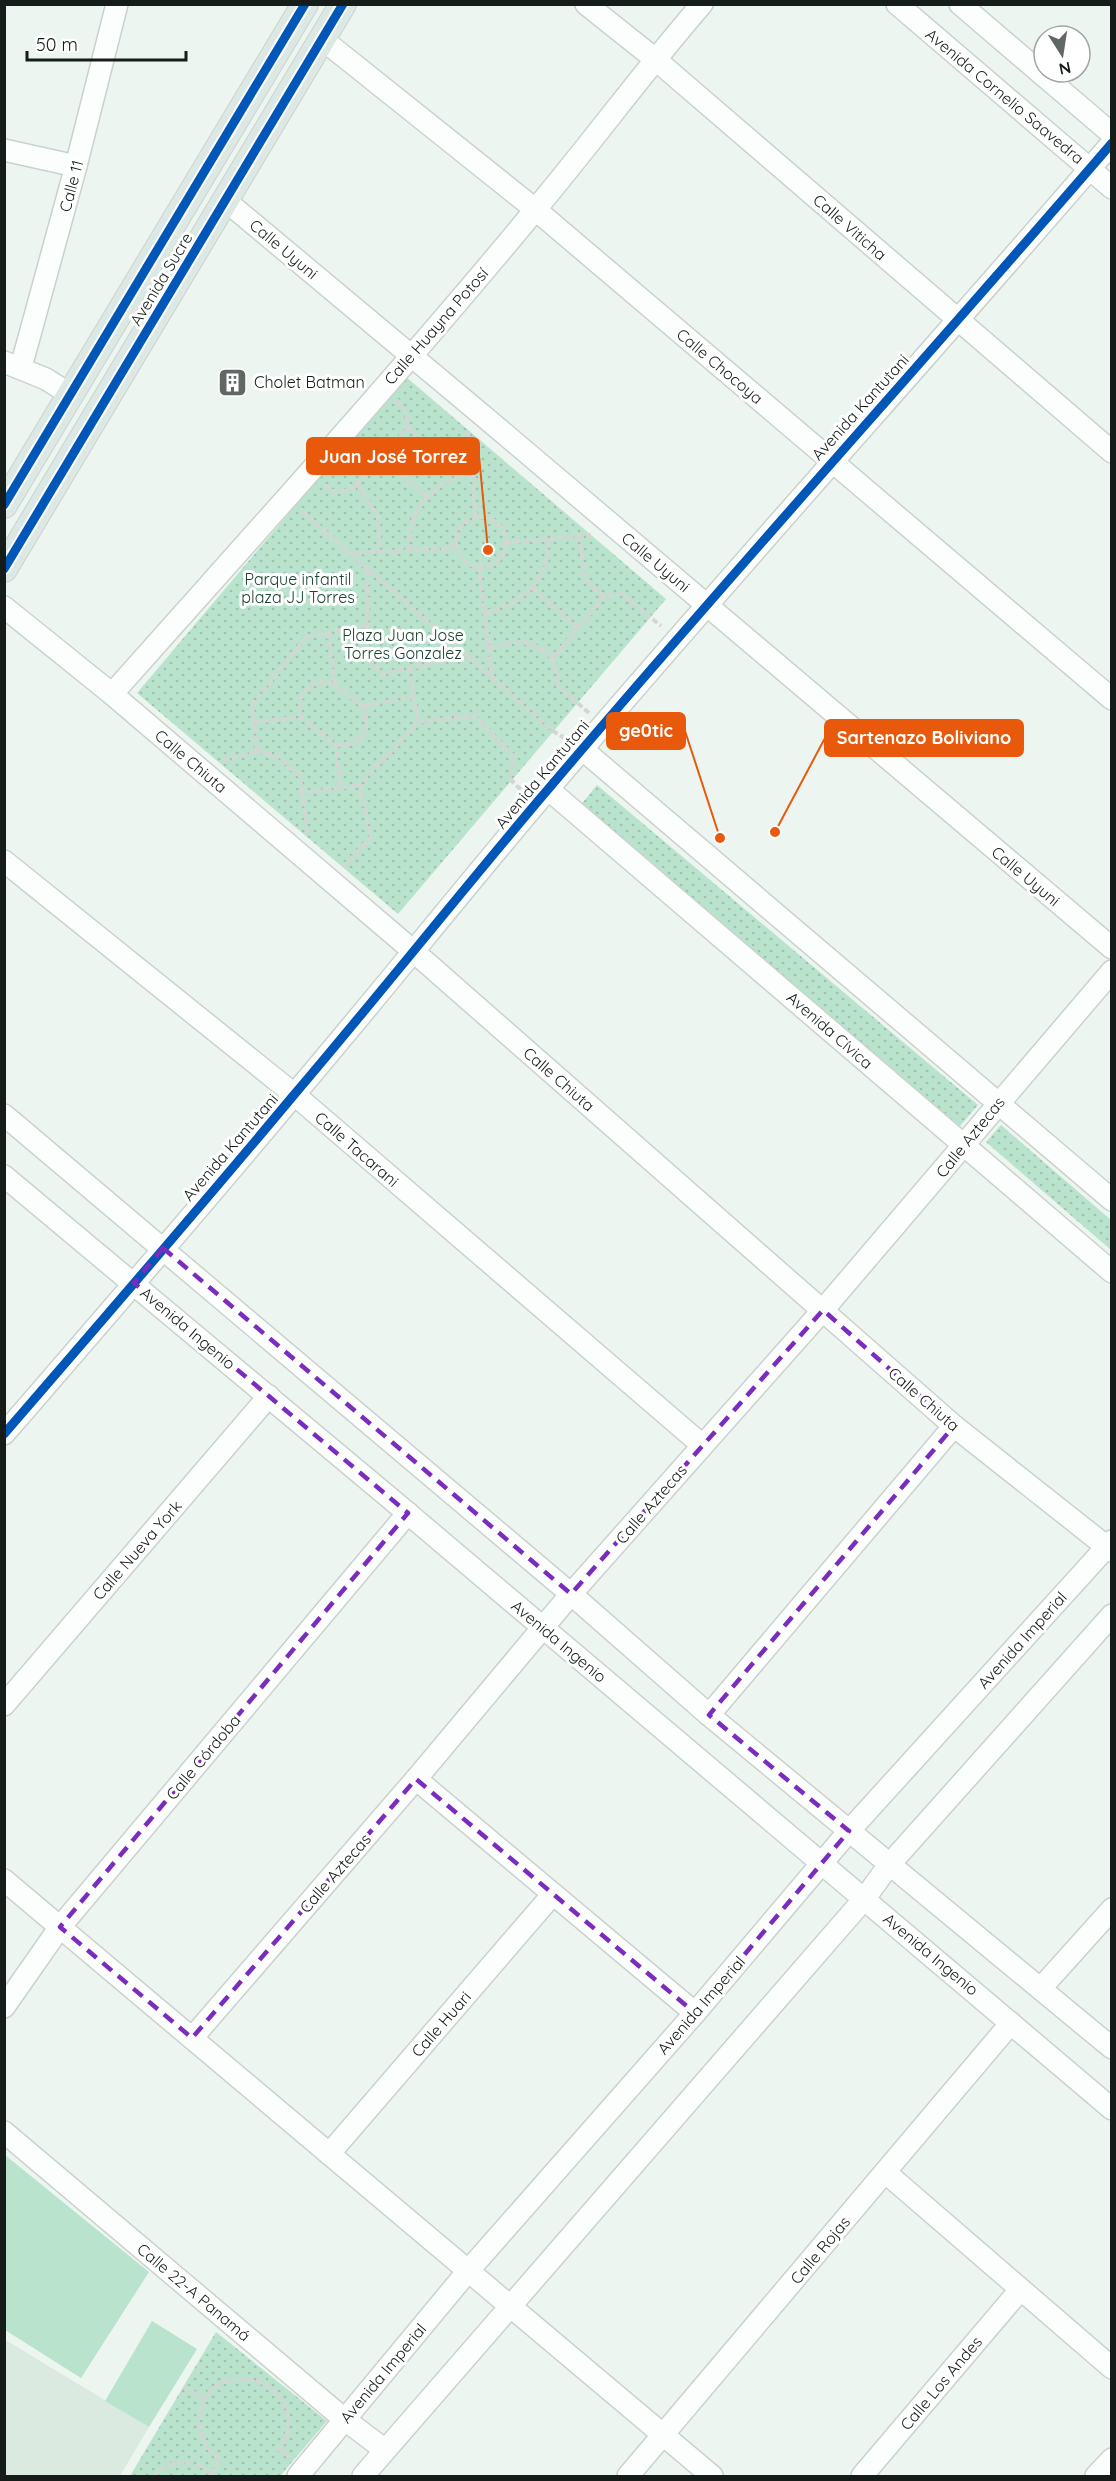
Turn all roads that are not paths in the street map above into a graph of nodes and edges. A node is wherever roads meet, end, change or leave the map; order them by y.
1 (117, 4) edge
2 (305, 4) edge
3 (343, 4) edge
4 (586, 4) edge
5 (702, 4) edge
6 (897, 4) edge
7 (960, 4) edge
8 (322, 39) junction
9 (655, 59) junction
10 (1112, 134) edge
11 (1112, 143) edge
12 (4, 150) edge
13 (76, 166) junction
14 (1090, 169) junction
15 (1112, 188) edge
16 (225, 201) junction
17 (536, 210) junction
18 (958, 321) junction
19 (412, 355) junction
20 (13, 364) edge
21 (71, 395) junction
22 (1112, 452) edge
23 (832, 460) junction
24 (4, 505) edge
25 (4, 569) edge
26 (707, 605) junction
27 (4, 608) edge
28 (112, 694) junction
29 (1112, 699) edge
30 (582, 750) junction
31 (542, 796) junction
32 (4, 861) edge
33 (1112, 948) edge
34 (412, 950) junction
35 (1112, 971) edge
36 (295, 1095) junction
37 (997, 1103) junction
38 (4, 1115) edge
39 (964, 1146) junction
40 (4, 1176) edge
41 (1112, 1200) edge
42 (163, 1248) junction
43 (1112, 1272) edge
44 (135, 1283) junction
45 (823, 1310) junction
46 (269, 1396) junction
47 (954, 1426) junction
48 (4, 1434) edge
49 (702, 1445) junction
50 (408, 1513) junction
51 (1110, 1546) edge
52 (571, 1594) junction
53 (1112, 1615) edge
54 (544, 1628) junction
55 (4, 1704) edge
56 (709, 1715) junction
57 (416, 1779) junction
58 (849, 1831) junction
59 (822, 1862) junction
60 (889, 1865) junction
61 (4, 1880) edge
62 (553, 1894) junction
63 (865, 1898) junction
64 (1112, 1909) edge
65 (60, 1927) junction
66 (1041, 1988) junction
67 (4, 2007) edge
68 (695, 2013) junction
69 (1011, 2023) junction
70 (192, 2038) junction
71 (1112, 2048) edge
72 (1112, 2109) edge
73 (4, 2132) edge
74 (329, 2154) junction
75 (885, 2172) junction
76 (468, 2271) junction
77 (1020, 2289) junction
78 (510, 2307) junction
79 (1112, 2368) edge
80 (344, 2419) junction
81 (664, 2436) junction
82 (385, 2450) junction
83 (1112, 2459) edge
84 (298, 2476) edge
85 (363, 2476) edge
86 (628, 2476) edge
87 (712, 2476) edge
88 (862, 2476) edge
89 (1096, 2476) edge

1 - 13 street, Calle 11
2 - 21 main road, Avenida Sucre
3 - 8 main road, Avenida Sucre
4 - 9 street, Calle Viticha
5 - 9 street, Calle Huayna Potosí
6 - 14 street, Avenida Cornelio Saavedra
7 - 10 street
8 - 16 main road, Avenida Sucre
8 - 17 street, Calle Chocoya
9 - 17 street, Calle Huayna Potosí
9 - 18 street, Calle Viticha
11 - 14 street, Avenida Kantutani
12 - 13 street
13 - 20 street, Calle 11
14 - 15 street, Avenida Cornelio Saavedra
14 - 18 street, Avenida Kantutani
16 - 19 street, Calle Uyuni
16 - 25 main road, Avenida Sucre
17 - 19 street, Calle Huayna Potosí
17 - 23 street, Calle Chocoya
18 - 22 street, Calle Viticha
18 - 23 street, Avenida Kantutani
19 - 26 street, Calle Uyuni
19 - 28 street, Calle Huayna Potosí
20 - 21 street
21 - 24 main road, Avenida Sucre
23 - 26 street, Avenida Kantutani
23 - 29 street, Calle Chocoya
26 - 30 street, Avenida Kantutani
26 - 33 street, Calle Uyuni
27 - 28 street, Calle Chiuta
28 - 34 street, Calle Chiuta
30 - 31 street, Avenida Kantutani
30 - 37 street
31 - 34 street, Avenida Kantutani
31 - 39 street, Avenida Cívica
32 - 36 street, Calle Tacarani
34 - 36 street, Avenida Kantutani
34 - 45 street, Calle Chiuta
35 - 37 street, Calle Aztecas
36 - 42 street, Avenida Kantutani
36 - 49 street, Calle Tacarani
37 - 39 street, Calle Aztecas
37 - 41 street
38 - 42 street
39 - 43 street, Avenida Cívica
39 - 45 street, Calle Aztecas
40 - 44 street, Avenida Ingenio
42 - 44 street, Avenida Kantutani
42 - 52 street
44 - 46 street, Avenida Ingenio
44 - 48 street, Avenida Kantutani
45 - 47 street, Calle Chiuta
45 - 49 street, Calle Aztecas
46 - 50 street, Avenida Ingenio
46 - 55 street, Calle Nueva York
47 - 51 street, Calle Chiuta
47 - 56 street
49 - 52 street, Calle Aztecas
50 - 54 street, Avenida Ingenio
50 - 65 street, Calle Córdoba
51 - 58 street, Avenida Imperial
52 - 54 street, Calle Aztecas
52 - 56 street
53 - 60 street
54 - 57 street, Calle Aztecas
54 - 59 street, Avenida Ingenio
56 - 58 street
57 - 62 street
57 - 70 street, Calle Aztecas
58 - 59 street, Avenida Imperial
58 - 60 street
59 - 63 street, Avenida Ingenio
59 - 68 street, Avenida Imperial
60 - 63 street
60 - 66 street
61 - 65 street
62 - 68 street
62 - 74 street, Calle Huari
63 - 69 street, Avenida Ingenio
63 - 78 street
64 - 66 street
65 - 67 street, Calle Córdoba
65 - 70 street
66 - 71 street
68 - 76 street, Avenida Imperial
69 - 72 street, Avenida Ingenio
69 - 75 street, Calle Rojas
70 - 74 street
73 - 80 street, Calle 22-A Panamá
74 - 76 street
75 - 77 street
75 - 81 street, Calle Rojas
76 - 78 street
76 - 80 street, Avenida Imperial
77 - 79 street
77 - 88 street, Calle Los Andes
78 - 81 street
78 - 82 street
80 - 82 street, Calle 22-A Panamá
80 - 84 street, Avenida Imperial
81 - 86 street, Calle Rojas
81 - 87 street
82 - 85 street
83 - 89 street

